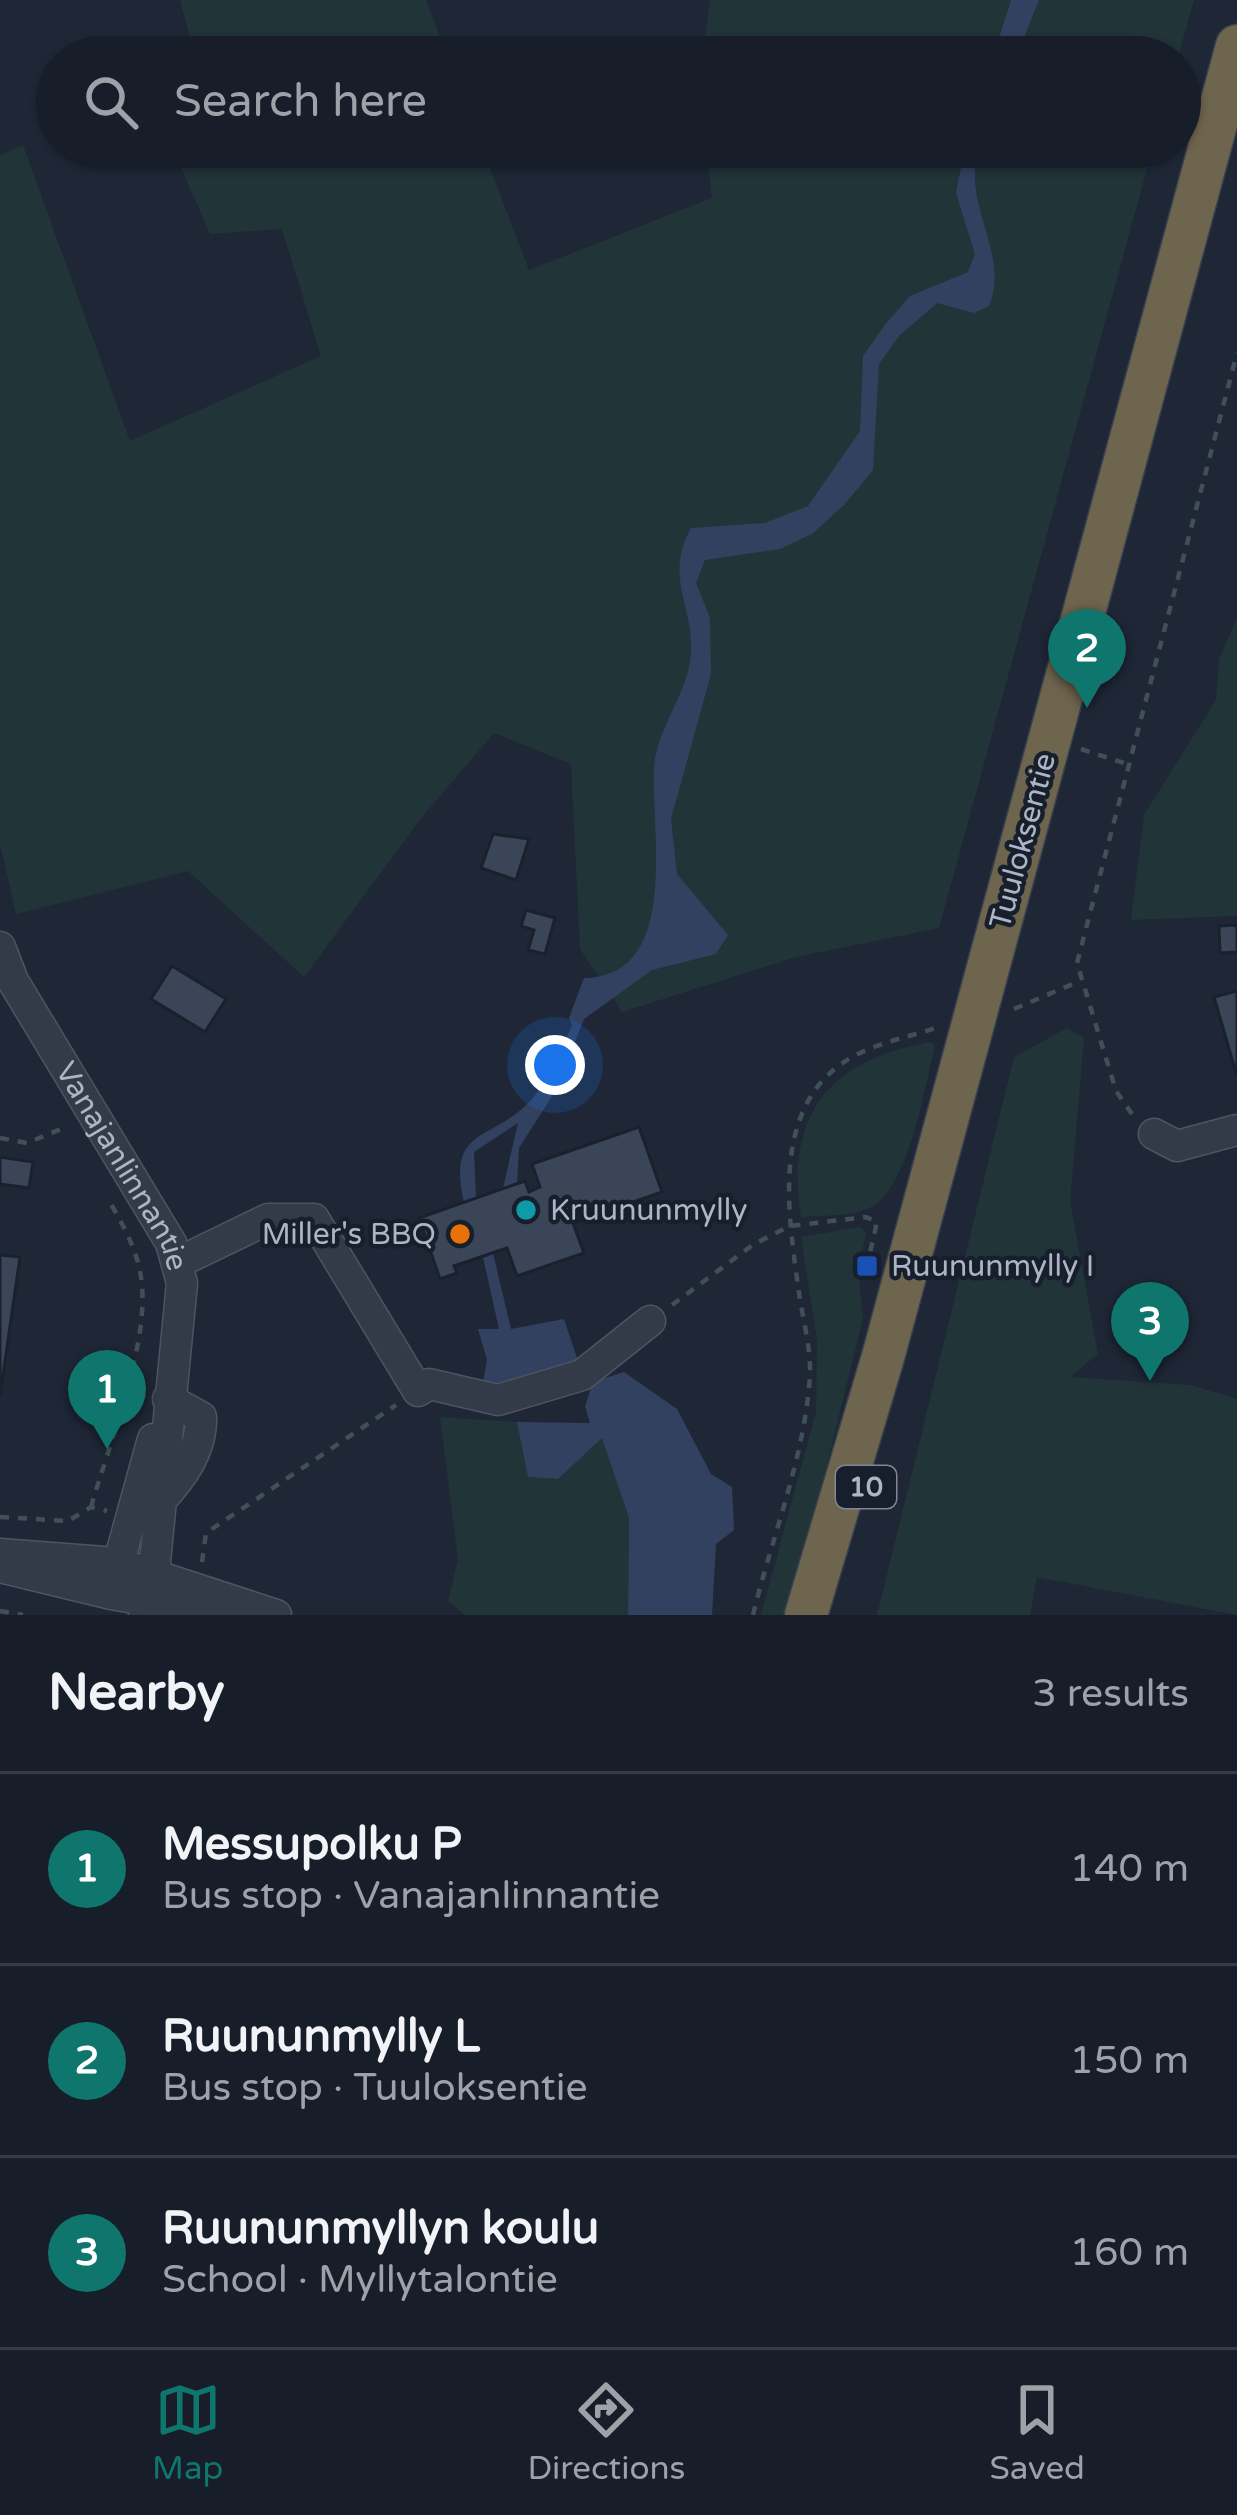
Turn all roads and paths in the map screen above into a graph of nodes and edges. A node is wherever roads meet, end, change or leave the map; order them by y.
1 (1237, 46) edge
2 (1237, 353) edge
3 (1079, 748) dead end
4 (1127, 764) junction
5 (0, 947) edge
6 (1080, 981) junction
7 (998, 1016) dead end
8 (936, 1028) dead end
9 (1237, 1130) edge
10 (1154, 1133) joint
11 (0, 1138) edge
12 (76, 1144) dead end
13 (107, 1198) dead end
14 (177, 1263) junction
15 (650, 1321) dead end
16 (883, 1358) junction
17 (168, 1400) junction
18 (91, 1507) dead end
19 (0, 1516) edge
20 (68, 1521) dead end
21 (0, 1554) edge
22 (117, 1563) junction
23 (0, 1567) edge
24 (148, 1596) edge
25 (110, 1605) edge
26 (0, 1611) edge
27 (23, 1615) edge
28 (234, 1615) edge
29 (276, 1615) edge
30 (753, 1615) edge
31 (806, 1615) edge
32 (836, 1615) edge

1 - 16 highway, Tuuloksentie / 10
2 - 4 path
3 - 4 path
4 - 6 path
5 - 14 street, Vanajanlinnantie
6 - 7 path
6 - 10 path
8 - 30 path
9 - 10 street
11 - 12 path
13 - 18 path
14 - 15 street
14 - 17 street, Vanajanlinnantie
16 - 31 highway, Tuuloksentie / 10
16 - 32 highway, Tuuloksentie / 10
17 - 22 street, Vanajanlinnantie
17 - 24 street, Vanajanlinnantie
19 - 20 path
21 - 22 street
22 - 24 street
22 - 25 street, Vanajanlinnantie
23 - 25 street
24 - 25 street
24 - 28 street
24 - 29 street
26 - 27 path

